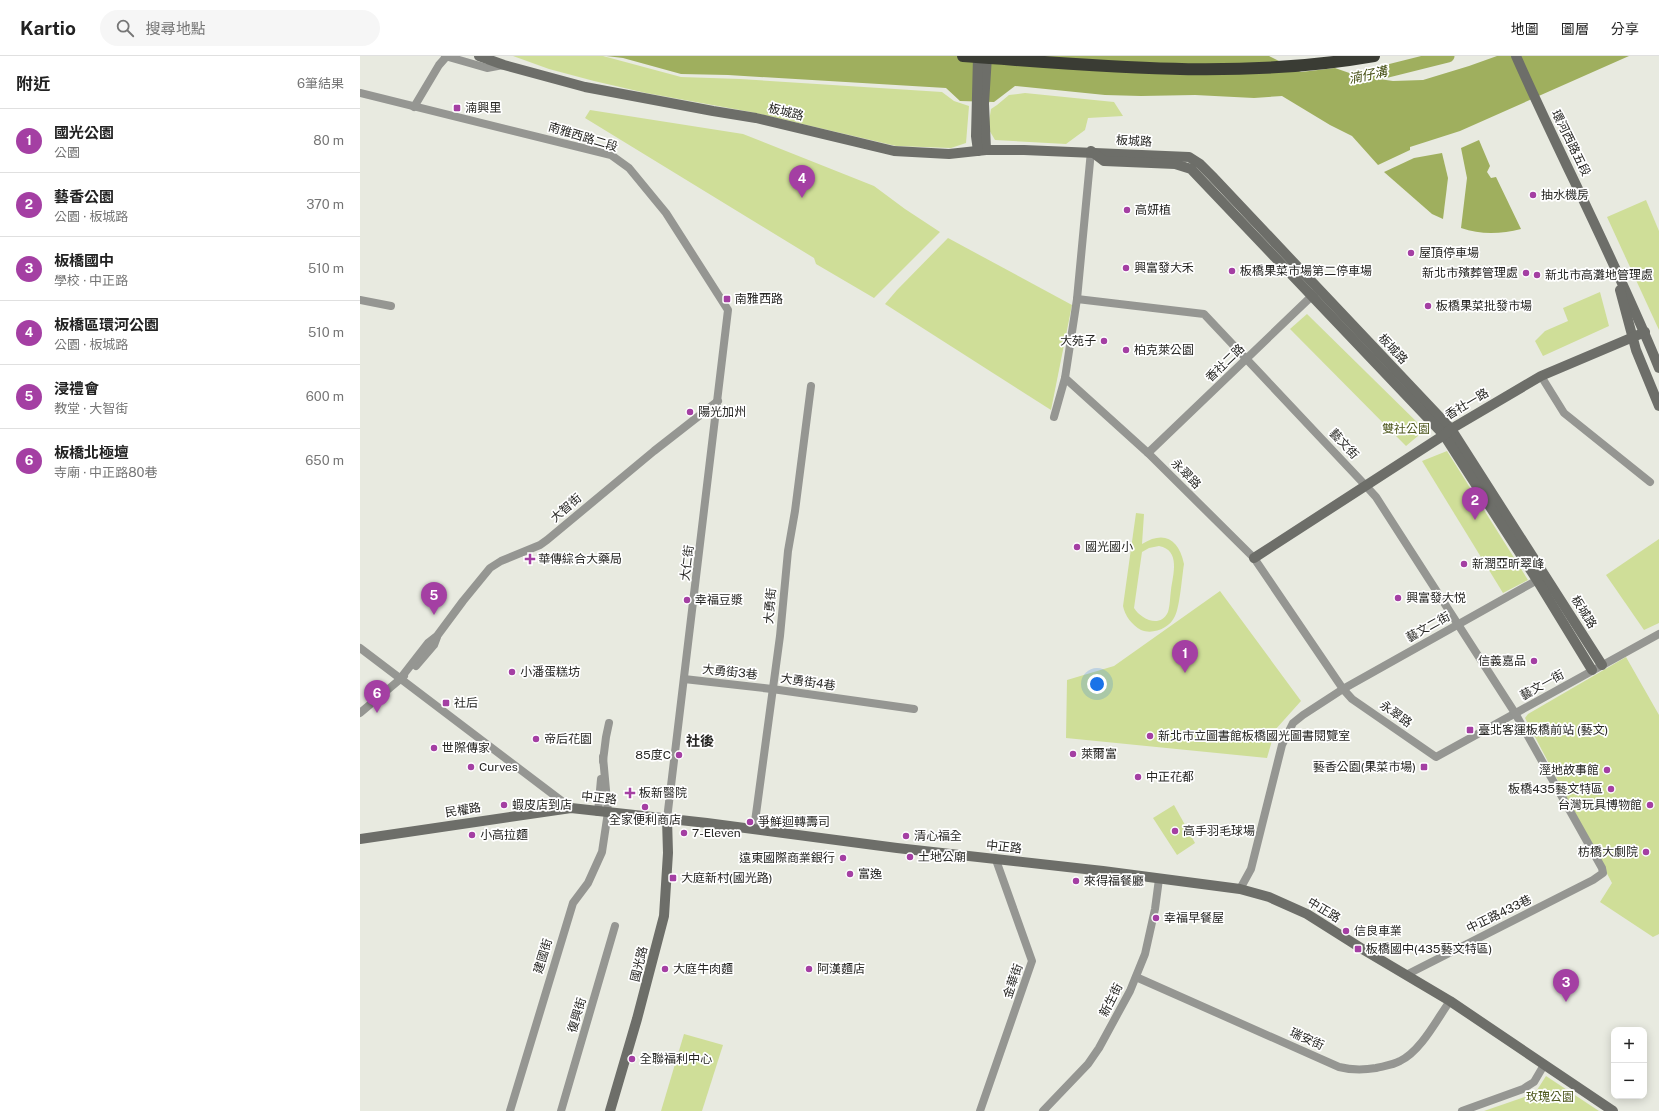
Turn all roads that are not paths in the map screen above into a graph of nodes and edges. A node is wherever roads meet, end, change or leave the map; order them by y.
1 (446, 56) edge
2 (479, 56) edge
3 (963, 56) edge
4 (978, 56) edge
5 (987, 56) edge
6 (1374, 56) edge
7 (1516, 56) edge
8 (504, 65) junction
9 (360, 94) edge
10 (980, 104) junction
11 (414, 107) junction
12 (982, 151) junction
13 (1091, 151) junction
14 (1613, 263) junction
15 (1316, 293) junction
16 (1077, 299) junction
17 (360, 300) edge
18 (391, 306) dead end
19 (728, 310) joint
20 (1645, 332) junction
21 (1632, 336) junction
22 (1247, 359) junction
23 (1659, 368) edge
24 (1540, 376) junction
25 (1065, 378) junction
26 (811, 386) dead end
27 (718, 401) junction
28 (1659, 406) edge
29 (1054, 417) dead end
30 (1448, 432) junction
31 (1148, 454) junction
32 (1650, 482) dead end
33 (1366, 486) junction
34 (1254, 558) junction
35 (1542, 578) junction
36 (1458, 624) junction
37 (1659, 634) edge
38 (360, 648) edge
39 (1602, 665) junction
40 (1592, 670) junction
41 (400, 679) junction
42 (684, 679) junction
43 (1343, 688) junction
44 (772, 689) junction
45 (914, 709) dead end
46 (360, 713) edge
47 (1514, 714) junction
48 (609, 724) dead end
49 (1436, 757) joint
50 (571, 808) junction
51 (603, 812) junction
52 (667, 818) junction
53 (754, 829) junction
54 (360, 838) edge
55 (996, 860) junction
56 (1603, 873) joint
57 (1159, 879) junction
58 (1240, 889) junction
59 (615, 926) dead end
60 (1406, 975) junction
61 (1136, 976) junction
62 (1450, 1001) junction
63 (1544, 1065) junction
64 (510, 1111) edge
65 (561, 1111) edge
66 (610, 1111) edge
67 (980, 1111) edge
68 (1043, 1111) edge
69 (1462, 1111) edge
70 (1613, 1111) edge

1 - 8 street
1 - 11 street
2 - 8 street, 板城路
3 - 6 highway, bridge
4 - 10 street
5 - 10 street
7 - 14 street, 環河西路五段
8 - 12 street, 板城路
9 - 11 street, 南雅西路二段
10 - 12 street
11 - 19 street, 南雅西路二段
12 - 13 street, 板城路
13 - 15 street, 板城路
13 - 16 street
14 - 20 street, 環河西路五段
14 - 21 street, 環河西路五段
15 - 22 street, 香社二路
15 - 30 street, 板城路
16 - 22 street, 藝文街
16 - 25 street
17 - 18 street
19 - 27 street, 大仁街
20 - 21 street, 香社一路
20 - 23 street, 環河西路五段
21 - 24 street, 香社一路
21 - 28 street, 環河西路五段
22 - 31 street, 香社二路
22 - 33 street, 藝文街
24 - 30 street, 香社一路
24 - 32 street
25 - 29 street
25 - 31 street, 永翠路
26 - 44 street, 大勇街
27 - 41 street, 大智街
27 - 42 street, 大仁街
30 - 33 street, 香社一路
30 - 35 street, 板城路
31 - 34 street, 永翠路
33 - 34 street, 香社一路
33 - 36 street, 藝文街
34 - 43 street, 永翠路
35 - 36 street, 藝文二街
35 - 39 street, 板城路
35 - 40 street, 板城路
36 - 43 street, 藝文二街
36 - 47 street, 藝文街
37 - 39 street, 藝文一街
38 - 41 street, 中正路
39 - 40 street, 藝文一街
40 - 47 street, 藝文一街
41 - 46 street, 大智街
41 - 50 street, 中正路
42 - 44 street, 大勇街3巷
42 - 52 street, 大仁街
43 - 49 street, 永翠路
43 - 58 street, 藝文二街
44 - 45 street, 大勇街4巷
44 - 53 street, 大勇街
47 - 49 street, 藝文一街
47 - 56 street, 藝文街
48 - 51 street, 建國街
50 - 51 street, 中正路
50 - 54 street, 民權路
51 - 52 street, 中正路
51 - 64 street, 建國街
52 - 53 street, 中正路
52 - 66 street, 國光路
53 - 55 street, 中正路
55 - 57 street, 中正路
55 - 67 street, 金華街
56 - 60 street, 中正路433巷
57 - 58 street, 中正路
57 - 61 street, 新生街
58 - 60 street, 中正路
59 - 65 street, 復興街
60 - 62 street, 中正路
61 - 62 street, 瑞安街
61 - 68 street, 新生街
62 - 63 street, 中正路
63 - 69 street
63 - 70 street, 中正路

